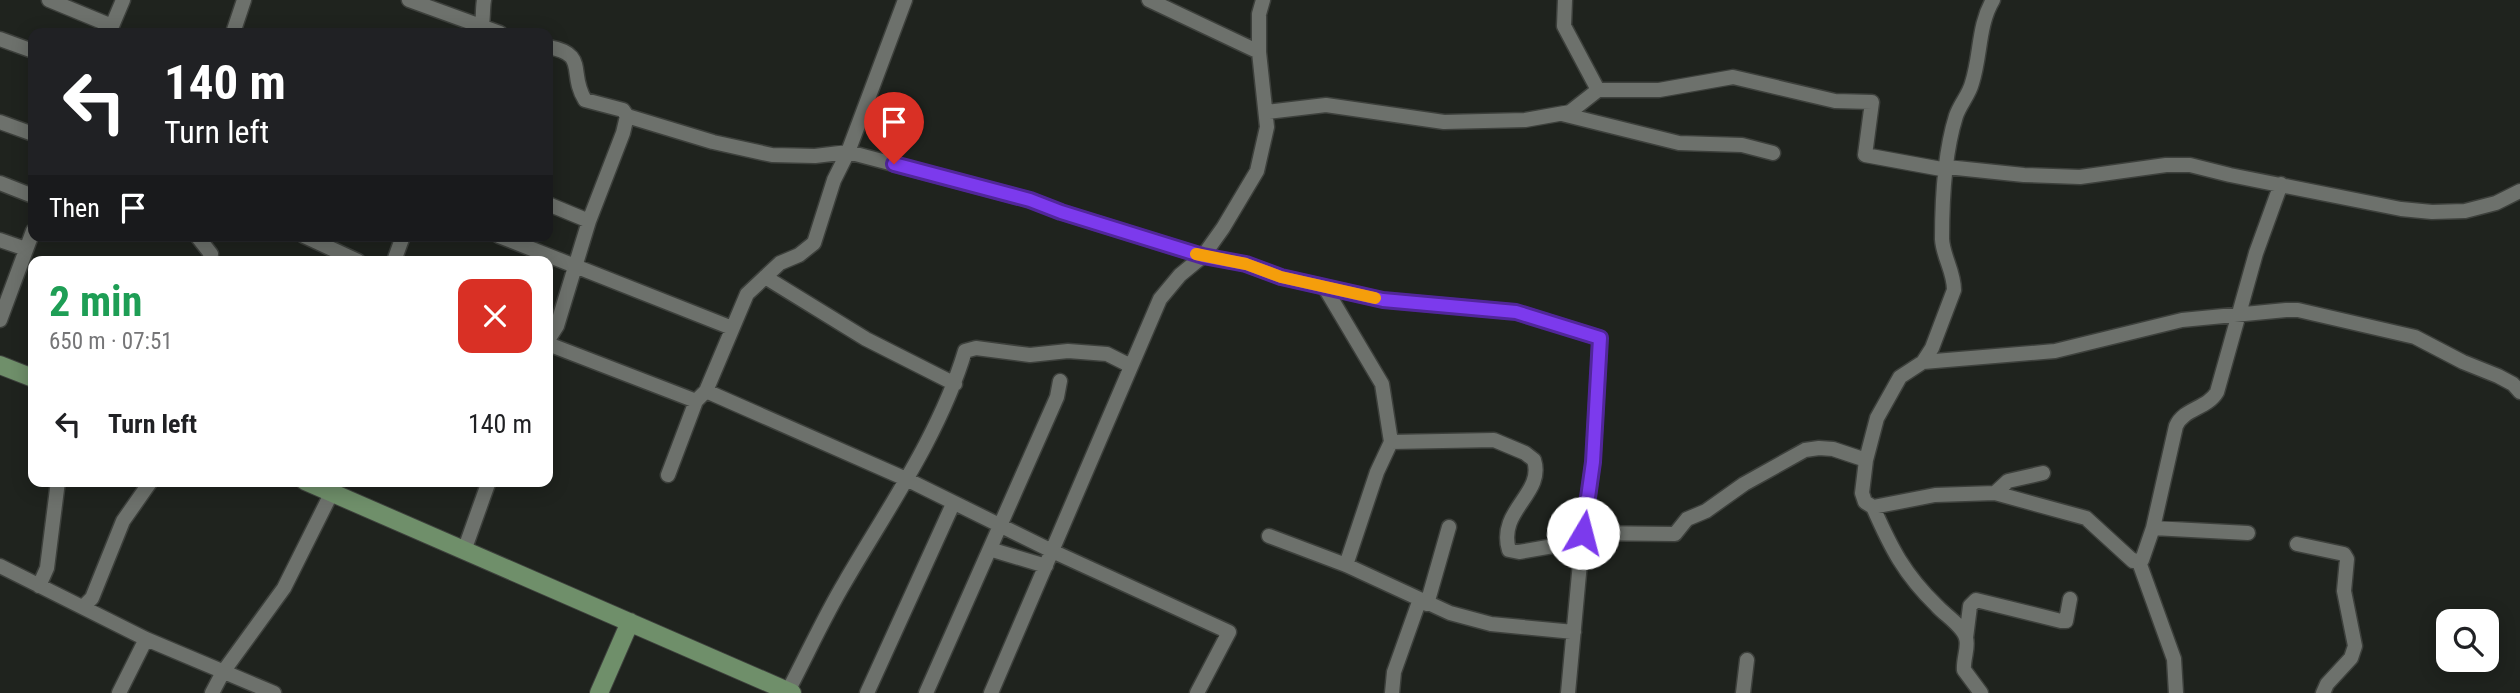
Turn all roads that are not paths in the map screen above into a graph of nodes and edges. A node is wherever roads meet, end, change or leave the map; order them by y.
1 (49, 0) edge
2 (122, 0) edge
3 (244, 0) edge
4 (409, 0) edge
5 (484, 0) edge
6 (905, 0) edge
7 (1149, 0) edge
8 (1262, 0) edge
9 (1565, 0) edge
10 (1993, 0) edge
11 (108, 28) edge
12 (110, 28) edge
13 (235, 28) edge
14 (476, 28) edge
15 (481, 28) edge
16 (0, 39) edge
17 (553, 48) edge
18 (28, 49) edge
19 (1259, 52) junction
20 (1598, 90) junction
21 (1267, 111) junction
22 (1562, 114) junction
23 (627, 116) junction
24 (0, 122) edge
25 (28, 132) edge
26 (848, 152) junction
27 (1773, 153) dead end
28 (1947, 169) junction
29 (0, 183) edge
30 (2281, 184) junction
31 (2520, 191) edge
32 (28, 194) edge
33 (553, 206) edge
34 (589, 221) junction
35 (0, 240) edge
36 (29, 242) edge
37 (317, 242) edge
38 (513, 242) edge
39 (26, 249) junction
40 (347, 256) edge
41 (547, 256) edge
42 (1203, 256) junction
43 (553, 259) edge
44 (573, 267) junction
45 (765, 277) junction
46 (1325, 288) junction
47 (2238, 314) junction
48 (0, 320) edge
49 (732, 328) junction
50 (553, 333) edge
51 (553, 344) edge
52 (1923, 362) junction
53 (0, 365) edge
54 (1131, 366) junction
55 (28, 377) edge
56 (1059, 381) dead end
57 (955, 384) junction
58 (2520, 392) edge
59 (701, 396) junction
60 (1391, 442) junction
61 (1866, 460) junction
62 (2043, 473) dead end
63 (668, 475) dead end
64 (906, 479) junction
65 (57, 487) edge
66 (147, 487) edge
67 (319, 487) edge
68 (487, 487) edge
69 (332, 492) junction
70 (1995, 493) junction
71 (953, 504) junction
72 (1873, 507) junction
73 (999, 526) junction
74 (1449, 527) dead end
75 (2152, 528) junction
76 (2248, 533) dead end
77 (1269, 536) dead end
78 (1582, 537) junction
79 (2297, 544) dead end
80 (464, 551) junction
81 (996, 551) dead end
82 (1052, 551) junction
83 (2139, 562) junction
84 (1346, 565) junction
85 (0, 566) edge
86 (1046, 566) junction
87 (39, 586) junction
88 (2070, 599) dead end
89 (1423, 602) junction
90 (83, 607) junction
91 (630, 622) junction
92 (1574, 632) junction
93 (1966, 638) junction
94 (146, 639) junction
95 (1747, 660) dead end
96 (223, 672) junction
97 (790, 692) edge
98 (2177, 692) edge
99 (119, 693) edge
100 (212, 693) edge
101 (274, 693) edge
102 (599, 693) edge
103 (867, 693) edge
104 (926, 693) edge
105 (991, 693) edge
106 (1197, 693) edge
107 (1392, 693) edge
108 (1568, 693) edge
109 (1743, 693) edge
110 (1981, 693) edge
111 (2323, 693) edge

1 - 11 street
2 - 12 street
3 - 13 street
4 - 14 street
5 - 15 street
6 - 26 street
7 - 19 street
8 - 19 street
9 - 20 street
10 - 28 street
16 - 18 street
17 - 23 street
19 - 21 street
20 - 22 street
20 - 28 street
21 - 22 street
21 - 42 street
22 - 27 street
23 - 26 street
23 - 34 street
24 - 25 street
26 - 42 street
26 - 45 street
28 - 30 street
28 - 52 street
29 - 32 street
30 - 31 street
30 - 47 street
33 - 34 street
34 - 44 street
35 - 39 street
36 - 39 street
37 - 40 street
38 - 41 street
39 - 48 street
42 - 46 street
42 - 54 street
43 - 44 street
44 - 49 street
44 - 50 street
45 - 49 street
45 - 57 street
46 - 60 street
46 - 78 street
47 - 52 street
47 - 58 street
47 - 75 street
49 - 59 street
51 - 59 street
52 - 61 street
53 - 55 main road
54 - 57 street
54 - 82 street
56 - 73 street
57 - 64 street
59 - 63 street
59 - 64 street
60 - 78 street
60 - 84 street
61 - 72 street
61 - 78 street
62 - 70 street
64 - 71 street
64 - 97 street
65 - 87 street
66 - 90 street
67 - 69 main road
68 - 80 street
69 - 80 main road
69 - 96 street
70 - 72 street
70 - 83 street
71 - 73 street
71 - 103 street
72 - 93 street
73 - 82 street
73 - 104 street
74 - 89 street
75 - 76 street
75 - 83 street
77 - 84 street
78 - 92 street
79 - 111 street
80 - 91 main road
81 - 86 street
82 - 86 street
82 - 106 street
83 - 98 street
84 - 89 street
85 - 87 street
86 - 105 street
87 - 90 street
88 - 93 street
89 - 92 street
89 - 107 street
90 - 94 street
91 - 97 main road
91 - 102 main road
92 - 108 street
93 - 110 street
94 - 96 street
94 - 99 street
95 - 109 street
96 - 100 street
96 - 101 street

